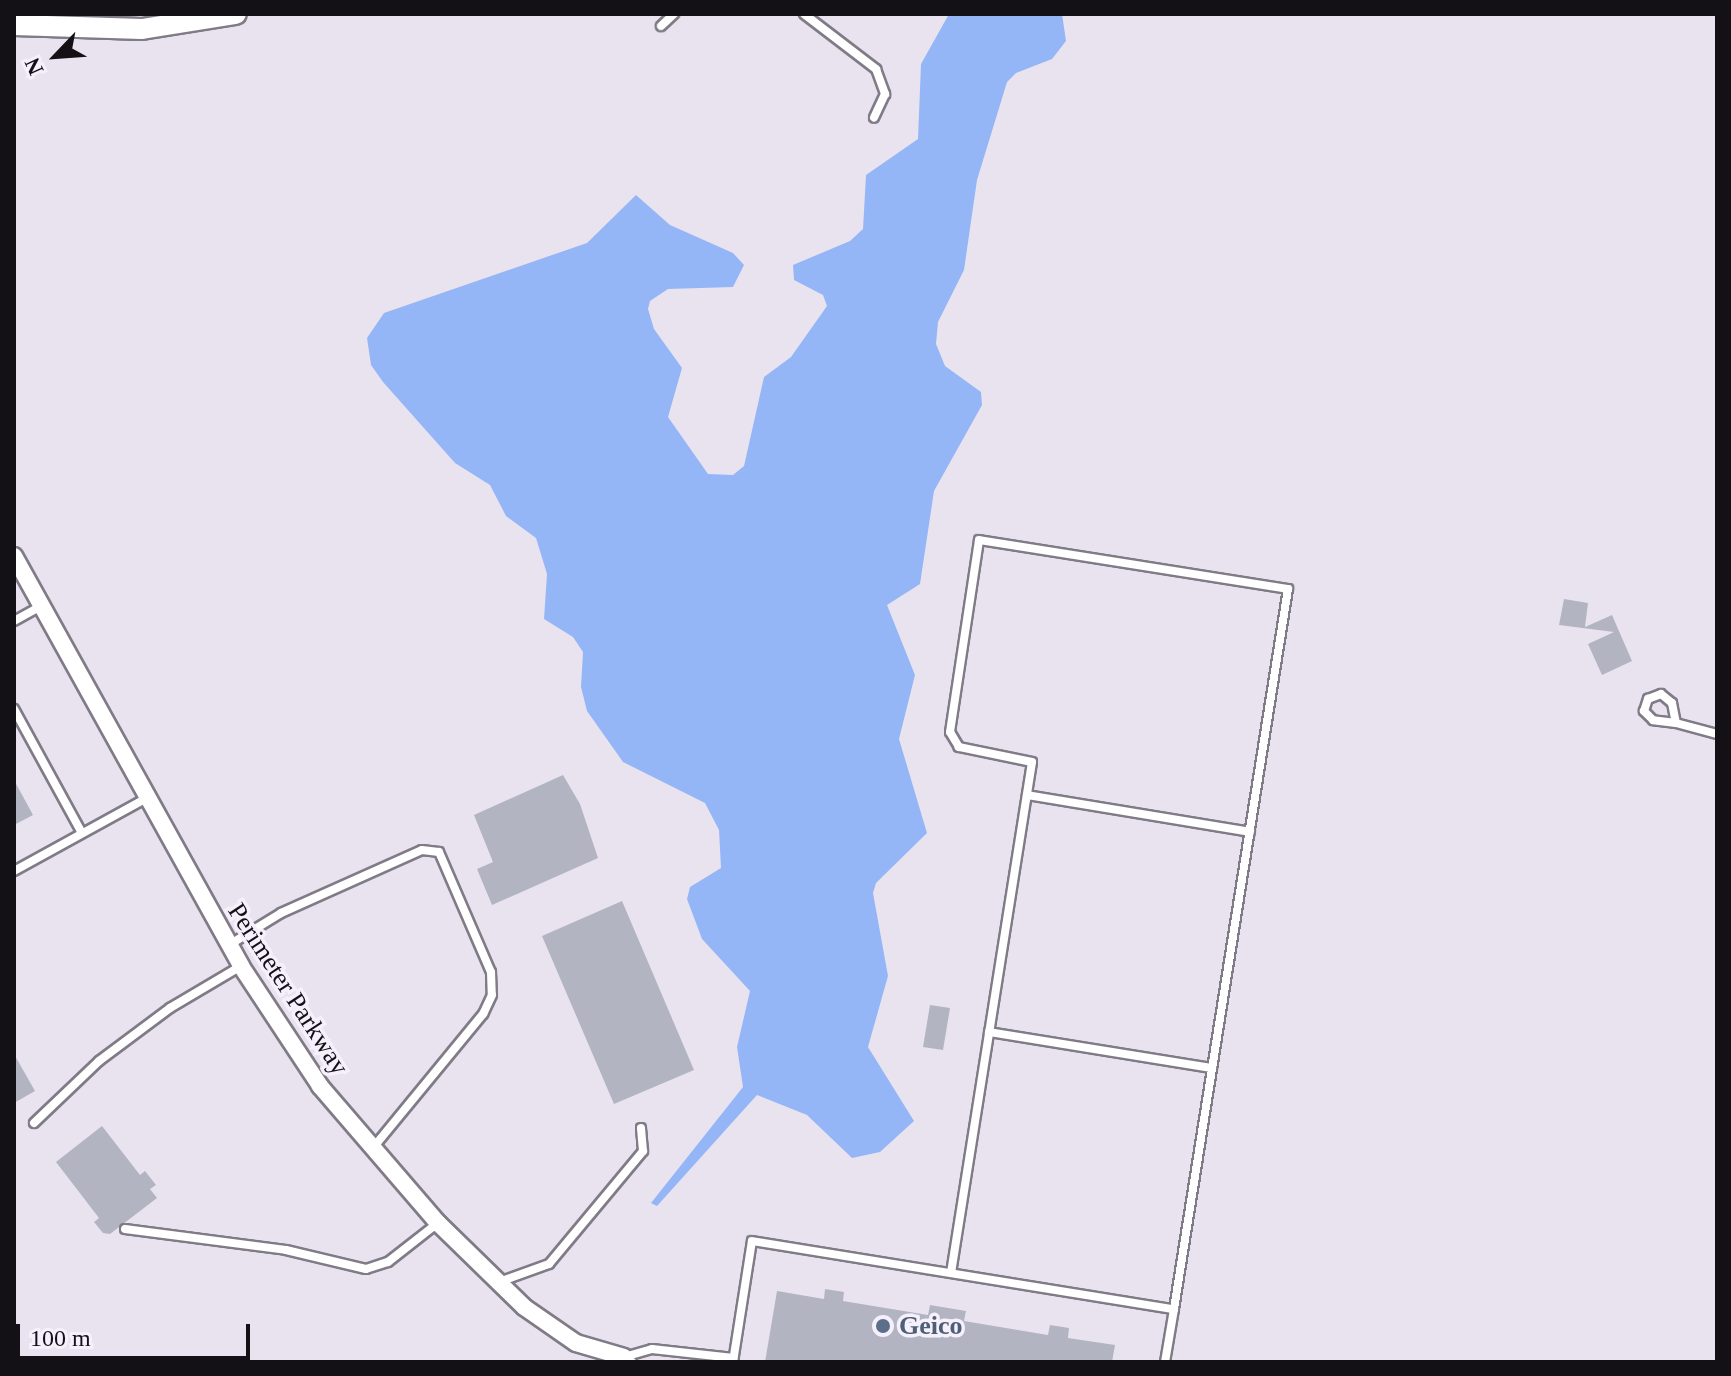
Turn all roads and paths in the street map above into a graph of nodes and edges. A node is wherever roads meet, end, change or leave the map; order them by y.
1 (236, 14) edge
2 (674, 14) edge
3 (804, 14) edge
4 (14, 25) edge
5 (661, 26) dead end
6 (874, 118) dead end
7 (14, 556) edge
8 (41, 606) junction
9 (14, 621) edge
10 (14, 709) edge
11 (1676, 723) dead end
12 (1717, 734) edge
13 (1027, 795) junction
14 (147, 798) junction
15 (1250, 832) junction
16 (82, 833) junction
17 (14, 871) edge
18 (229, 945) junction
19 (241, 966) junction
20 (989, 1032) junction
21 (1212, 1068) junction
22 (34, 1123) dead end
23 (641, 1128) dead end
24 (372, 1150) junction
25 (438, 1223) junction
26 (125, 1229) dead end
27 (951, 1273) junction
28 (498, 1282) junction
29 (1174, 1309) junction
30 (628, 1360) edge
31 (734, 1360) edge
32 (1165, 1362) edge

1 - 4 street
2 - 5 lane
3 - 6 lane
7 - 8 street, Perimeter Parkway
8 - 9 lane
8 - 14 street, Perimeter Parkway
10 - 16 lane
11 - 12 lane
13 - 15 lane
13 - 15 lane
13 - 20 lane
14 - 16 lane
14 - 18 street, Perimeter Parkway
15 - 21 lane
16 - 17 lane
18 - 19 street, Perimeter Parkway
18 - 24 lane
19 - 22 lane
19 - 24 street, Perimeter Parkway
20 - 21 lane
20 - 27 lane
21 - 29 lane
23 - 28 lane
24 - 25 street, Perimeter Parkway
25 - 26 lane
25 - 28 street, Perimeter Parkway
27 - 29 lane
27 - 31 lane
28 - 30 street, Perimeter Parkway
29 - 32 lane
30 - 31 lane

